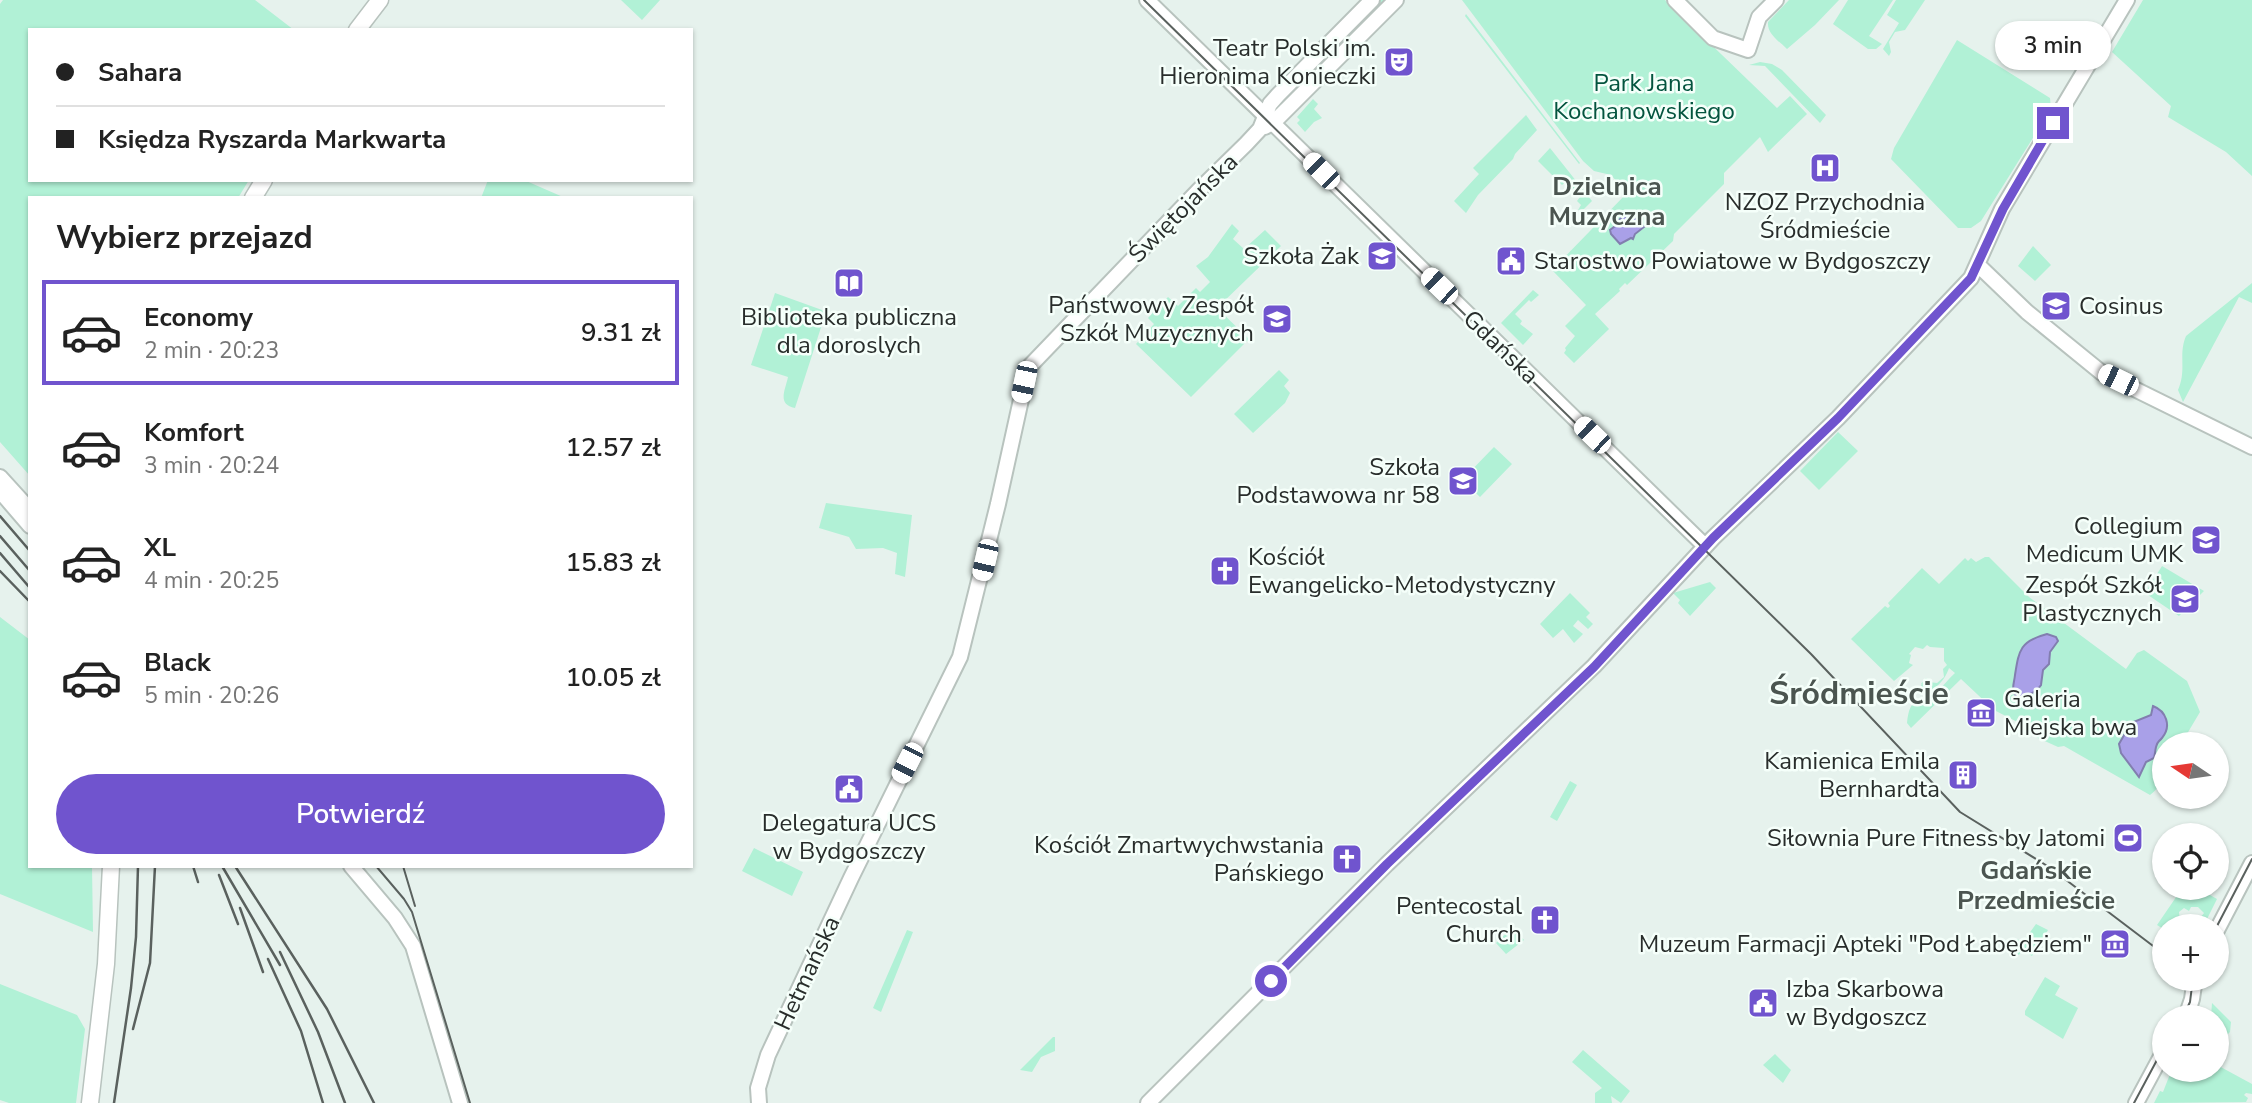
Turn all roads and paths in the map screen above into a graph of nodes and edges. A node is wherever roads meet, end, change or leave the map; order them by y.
1 (380, 0) edge
2 (1147, 0) edge
3 (1372, 0) edge
4 (1396, 0) edge
5 (1675, 0) edge
6 (1776, 0) edge
7 (2127, 0) edge
8 (359, 28) edge
9 (1266, 123) junction
10 (1978, 265) junction
11 (1024, 382) joint
12 (2252, 447) edge
13 (0, 477) edge
14 (0, 491) edge
15 (27, 505) edge
16 (28, 524) edge
17 (1705, 546) junction
18 (2252, 863) edge
19 (111, 868) edge
20 (353, 868) edge
21 (2225, 914) edge
22 (2152, 1073) edge
23 (90, 1103) edge
24 (460, 1103) edge
25 (759, 1103) edge
26 (1148, 1103) edge
27 (2136, 1103) edge

1 - 8 main road
2 - 9 street, Gdańska
3 - 9 street
4 - 9 street
5 - 6 street
7 - 10 street
9 - 11 street, Świętojańska
9 - 17 street, Gdańska
10 - 12 street
10 - 17 street
11 - 25 street, Hetmańska
13 - 15 street
14 - 16 street
17 - 26 street
18 - 21 street
19 - 23 main road
20 - 24 street
22 - 27 street

